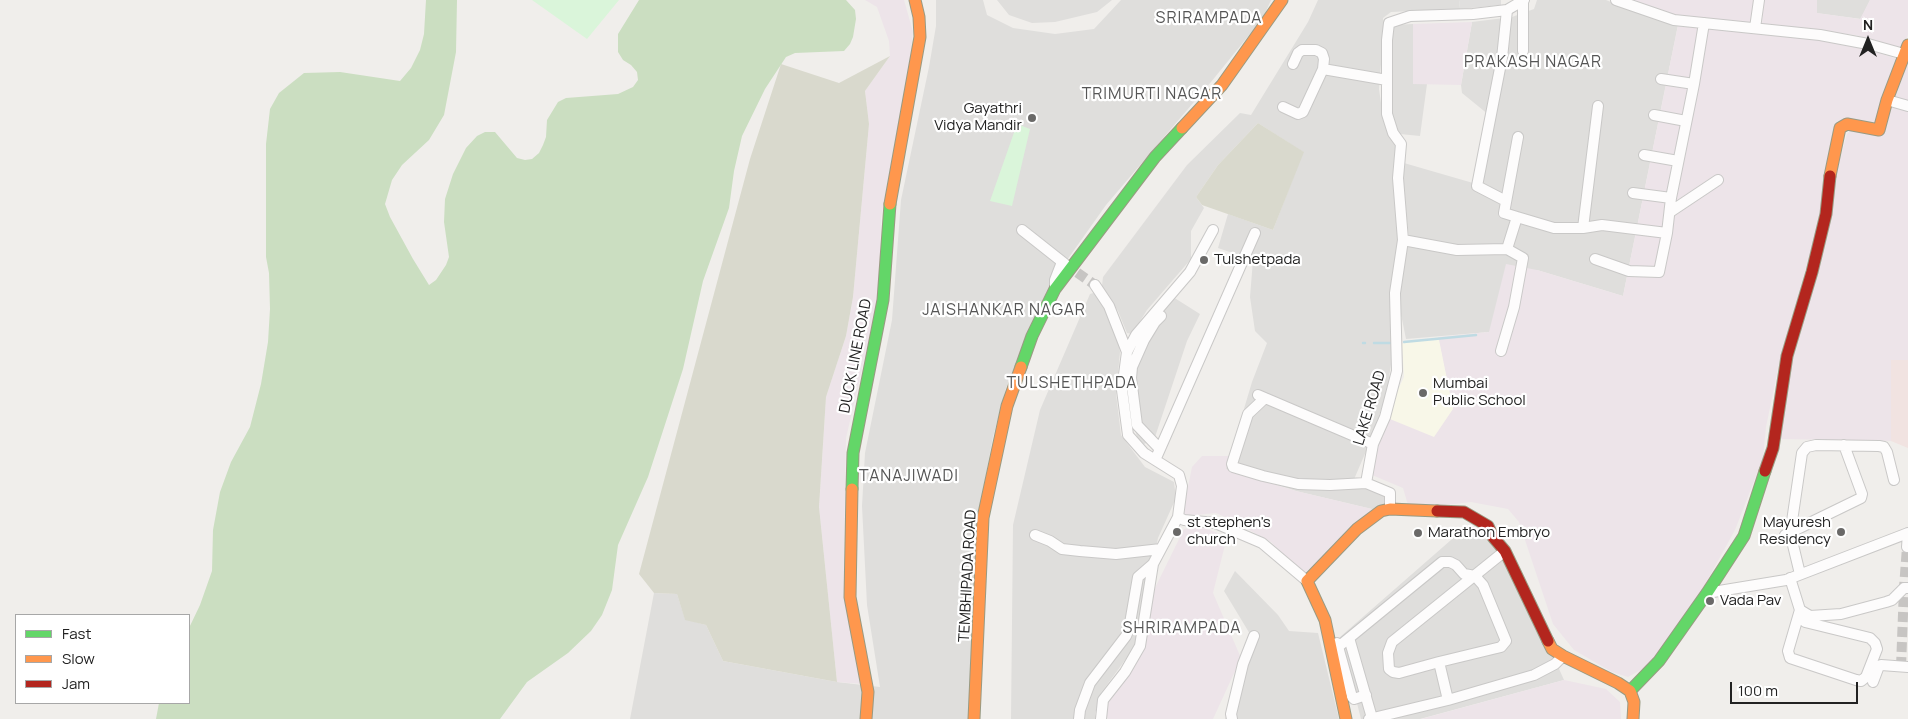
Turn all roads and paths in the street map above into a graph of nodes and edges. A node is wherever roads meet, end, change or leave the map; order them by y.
1 (915, 0) edge
2 (1282, 0) edge
3 (1524, 0) edge
4 (1616, 0) edge
5 (1759, 0) edge
6 (1507, 10) junction
7 (1704, 23) junction
8 (1755, 28) junction
9 (1906, 49) edge
10 (1523, 51) dead end
11 (1292, 64) dead end
12 (1323, 69) junction
13 (1661, 79) dead end
14 (1387, 80) junction
15 (1694, 84) junction
16 (1887, 100) junction
17 (1598, 106) dead end
18 (1908, 106) edge
19 (1283, 107) dead end
20 (1654, 115) dead end
21 (1686, 121) junction
22 (1518, 137) dead end
23 (1644, 155) dead end
24 (1678, 161) junction
25 (1718, 180) dead end
26 (1633, 193) dead end
27 (1671, 198) junction
28 (1506, 201) junction
29 (1670, 212) junction
30 (1517, 217) junction
31 (1583, 228) junction
32 (1022, 230) dead end
33 (1213, 230) dead end
34 (1255, 233) dead end
35 (1666, 233) junction
36 (1403, 240) junction
37 (1507, 249) junction
38 (1595, 259) dead end
39 (1095, 285) tunnel mouth
40 (1055, 289) junction
41 (1161, 316) dead end
42 (1501, 351) dead end
43 (1126, 352) junction
44 (1373, 444) junction
45 (1844, 446) junction
46 (1158, 453) junction
47 (1894, 480) dead end
48 (1366, 483) junction
49 (1390, 509) junction
50 (1178, 516) junction
51 (1788, 533) junction
52 (1908, 533) edge
53 (1035, 535) dead end
54 (1907, 546) edge
55 (1161, 549) junction
56 (1507, 551) junction
57 (1153, 564) junction
58 (1475, 576) junction
59 (1795, 576) junction
60 (1308, 581) junction
61 (1908, 588) edge
62 (1707, 593) junction
63 (1800, 610) junction
64 (1531, 611) dead end
65 (1806, 622) dead end
66 (1254, 636) dead end
67 (1335, 636) dead end
68 (1349, 638) junction
69 (1335, 649) junction
70 (1563, 656) junction
71 (1439, 662) junction
72 (1908, 667) edge
73 (1873, 682) dead end
74 (1630, 691) junction
75 (1366, 696) junction
76 (1448, 700) junction
77 (866, 719) edge
78 (974, 719) edge
79 (1079, 719) edge
80 (1101, 719) edge
81 (1232, 719) edge
82 (1346, 719) edge
83 (1370, 719) edge
84 (1633, 719) edge

1 - 77 street, DUCK LINE ROAD
2 - 40 street, TEMBHIPADA ROAD
3 - 6 street, LAKE ROAD
3 - 10 street
4 - 7 street
5 - 8 street
6 - 14 street, LAKE ROAD
6 - 28 street
7 - 8 street
7 - 15 street
8 - 9 street
9 - 16 street
11 - 12 street
12 - 14 street
12 - 19 street
13 - 15 street
14 - 36 street, LAKE ROAD
15 - 21 street
16 - 18 street
16 - 62 street
17 - 31 street
20 - 21 street
21 - 24 street
22 - 28 street
23 - 24 street
24 - 27 street
25 - 29 street
26 - 27 street
27 - 29 street
28 - 30 street
29 - 35 street
30 - 31 street
30 - 37 street
31 - 35 street
32 - 40 street
33 - 43 street
34 - 46 street
35 - 38 street
36 - 37 street
36 - 44 street, LAKE ROAD
37 - 42 street
39 - 43 street
40 - 78 street, TEMBHIPADA ROAD
41 - 46 street
43 - 46 street
44 - 48 street, LAKE ROAD
44 - 48 street
45 - 47 street
45 - 51 street
45 - 51 street
46 - 50 street
48 - 49 street
49 - 56 street
49 - 60 street
50 - 55 street
50 - 60 street
51 - 59 street
52 - 54 street
52 - 59 street
53 - 55 street
55 - 57 street
56 - 58 street
56 - 64 street
56 - 70 street
57 - 79 street
57 - 80 street
58 - 68 street
58 - 71 street
58 - 71 street
59 - 62 street
59 - 63 street
60 - 69 street
61 - 63 street
62 - 74 street
63 - 65 street
66 - 81 street
67 - 69 street
68 - 69 street
68 - 75 street
69 - 75 street
69 - 82 street
70 - 74 street
70 - 76 street
71 - 76 street
72 - 73 street
74 - 84 street
75 - 83 street
76 - 83 street

